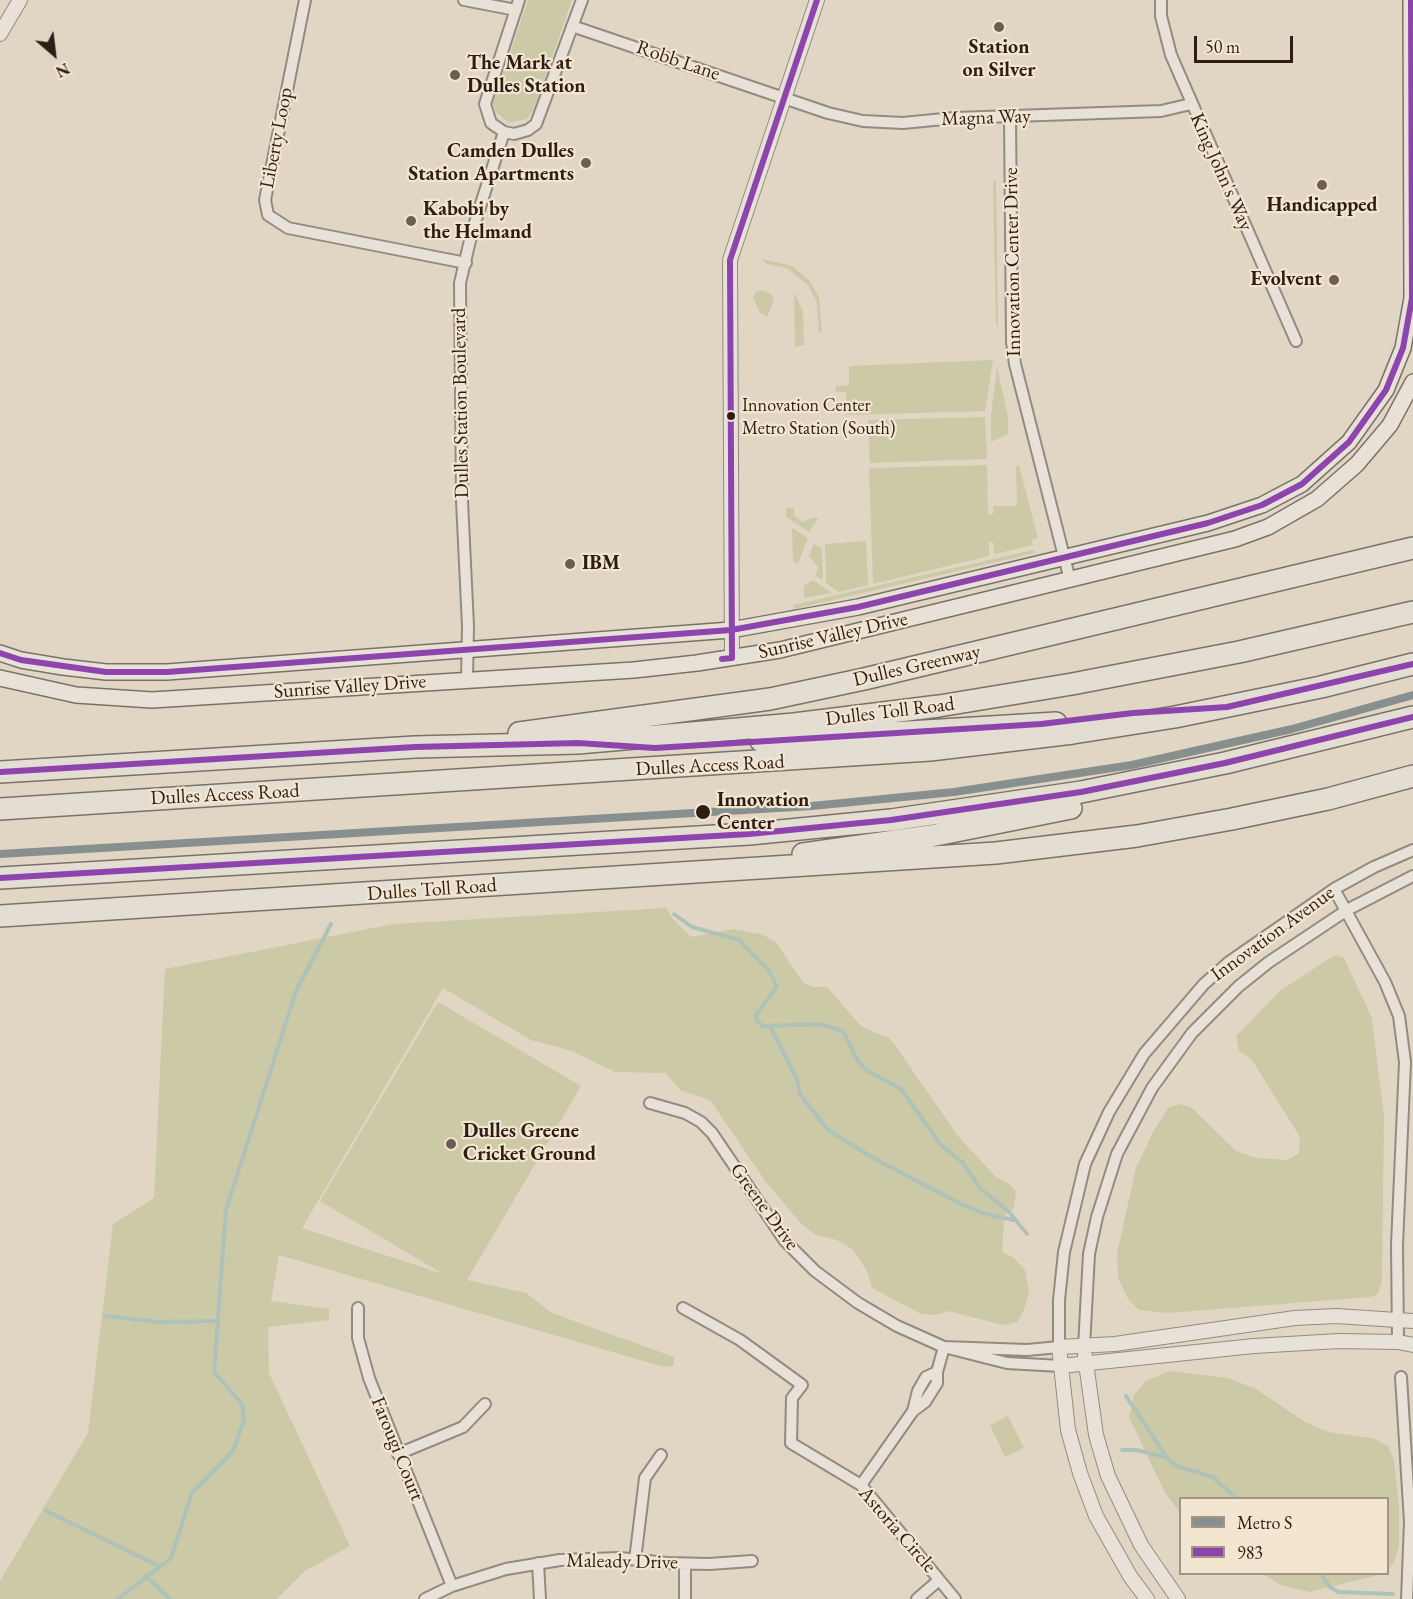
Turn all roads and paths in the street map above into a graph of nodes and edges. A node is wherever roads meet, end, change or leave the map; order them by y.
1 (20, 0) edge
2 (305, 0) edge
3 (464, 0) edge
4 (582, 0) edge
5 (817, 0) edge
6 (1161, 0) edge
7 (1412, 0) edge
8 (518, 5) edge
9 (572, 26) junction
10 (0, 34) edge
11 (783, 96) junction
12 (1191, 104) junction
13 (1010, 117) junction
14 (504, 132) junction
15 (466, 263) junction
16 (1296, 341) dead end
17 (1413, 381) edge
18 (1413, 548) edge
19 (1064, 557) junction
20 (1070, 580) junction
21 (1413, 612) edge
22 (731, 630) junction
23 (466, 650) junction
24 (0, 653) edge
25 (732, 657) junction
26 (1413, 664) edge
27 (0, 678) edge
28 (467, 680) junction
29 (1227, 707) junction
30 (1413, 717) edge
31 (1364, 730) junction
32 (578, 743) junction
33 (415, 747) junction
34 (0, 772) edge
35 (1413, 777) edge
36 (1413, 790) edge
37 (1328, 799) junction
38 (0, 809) edge
39 (1413, 850) edge
40 (1413, 876) edge
41 (0, 878) edge
42 (468, 888) junction
43 (1334, 889) junction
44 (1347, 910) junction
45 (0, 916) edge
46 (650, 1103) dead end
47 (358, 1308) dead end
48 (683, 1308) dead end
49 (1406, 1320) edge
50 (1398, 1342) junction
51 (1413, 1345) edge
52 (944, 1347) junction
53 (1059, 1347) junction
54 (1084, 1347) junction
55 (1085, 1364) junction
56 (1061, 1366) junction
57 (1401, 1377) dead end
58 (485, 1404) dead end
59 (398, 1454) junction
60 (661, 1455) dead end
61 (861, 1485) junction
62 (635, 1560) junction
63 (752, 1561) dead end
64 (538, 1563) junction
65 (685, 1564) junction
66 (939, 1580) junction
67 (452, 1586) junction
68 (425, 1599) edge
69 (540, 1599) edge
70 (685, 1599) edge
71 (917, 1599) edge
72 (955, 1599) edge
73 (1147, 1599) edge
74 (1178, 1599) edge
75 (1407, 1599) edge

1 - 10 street
2 - 15 street, Liberty Loop
3 - 8 street
4 - 9 street
5 - 11 street
6 - 12 street, King John's Way
7 - 19 main road, Sunrise Valley Drive
8 - 14 street
9 - 11 street, Robb Lane
9 - 14 street
11 - 13 street, Magna Way
11 - 22 street
12 - 13 street, Magna Way
12 - 16 street, King John's Way
13 - 19 street, Innovation Center Drive
14 - 15 street, Dulles Station Boulevard
15 - 23 street, Dulles Station Boulevard
17 - 20 main road, Sunrise Valley Drive
18 - 33 highway, Dulles Greenway
19 - 20 street, Innovation Center Drive
19 - 22 main road, Sunrise Valley Drive
20 - 25 main road, Sunrise Valley Drive
21 - 32 highway, Dulles Toll Road
22 - 23 main road, Sunrise Valley Drive
22 - 25 street
23 - 24 main road, Sunrise Valley Drive
23 - 28 street, Dulles Station Boulevard
25 - 28 main road, Sunrise Valley Drive
26 - 29 highway, Dulles Access Road
27 - 28 main road, Sunrise Valley Drive
29 - 32 highway
29 - 38 highway, Dulles Access Road
30 - 31 highway
31 - 41 highway
31 - 42 highway
32 - 33 highway, Dulles Toll Road
33 - 34 highway, Dulles Toll Road
35 - 37 highway
36 - 37 highway
37 - 42 highway, Dulles Toll Road
39 - 43 street, Innovation Avenue
40 - 44 street, Innovation Avenue
42 - 45 highway, Dulles Toll Road
43 - 44 street
43 - 53 street, Innovation Avenue
44 - 49 street
44 - 54 street, Innovation Avenue
46 - 52 street, Greene Drive
47 - 59 street, Farougi Court
48 - 61 street, Astoria Circle
49 - 50 street
49 - 54 street
50 - 51 street
50 - 55 street
52 - 53 street, Greene Drive
52 - 56 street, Greene Drive
52 - 61 street
53 - 54 street
53 - 56 street, Innovation Avenue
54 - 55 street, Innovation Avenue
55 - 56 street
55 - 74 street, Innovation Avenue
56 - 73 street, Innovation Avenue
57 - 75 street
58 - 59 street
59 - 67 street, Farougi Court
60 - 62 street
61 - 66 street, Astoria Circle
62 - 64 street, Maleady Drive
62 - 65 street, Maleady Drive
63 - 65 street, Maleady Drive
64 - 67 street, Maleady Drive
64 - 69 street
65 - 70 street
66 - 71 street
66 - 72 street, Astoria Circle
67 - 68 street, Maleady Drive

